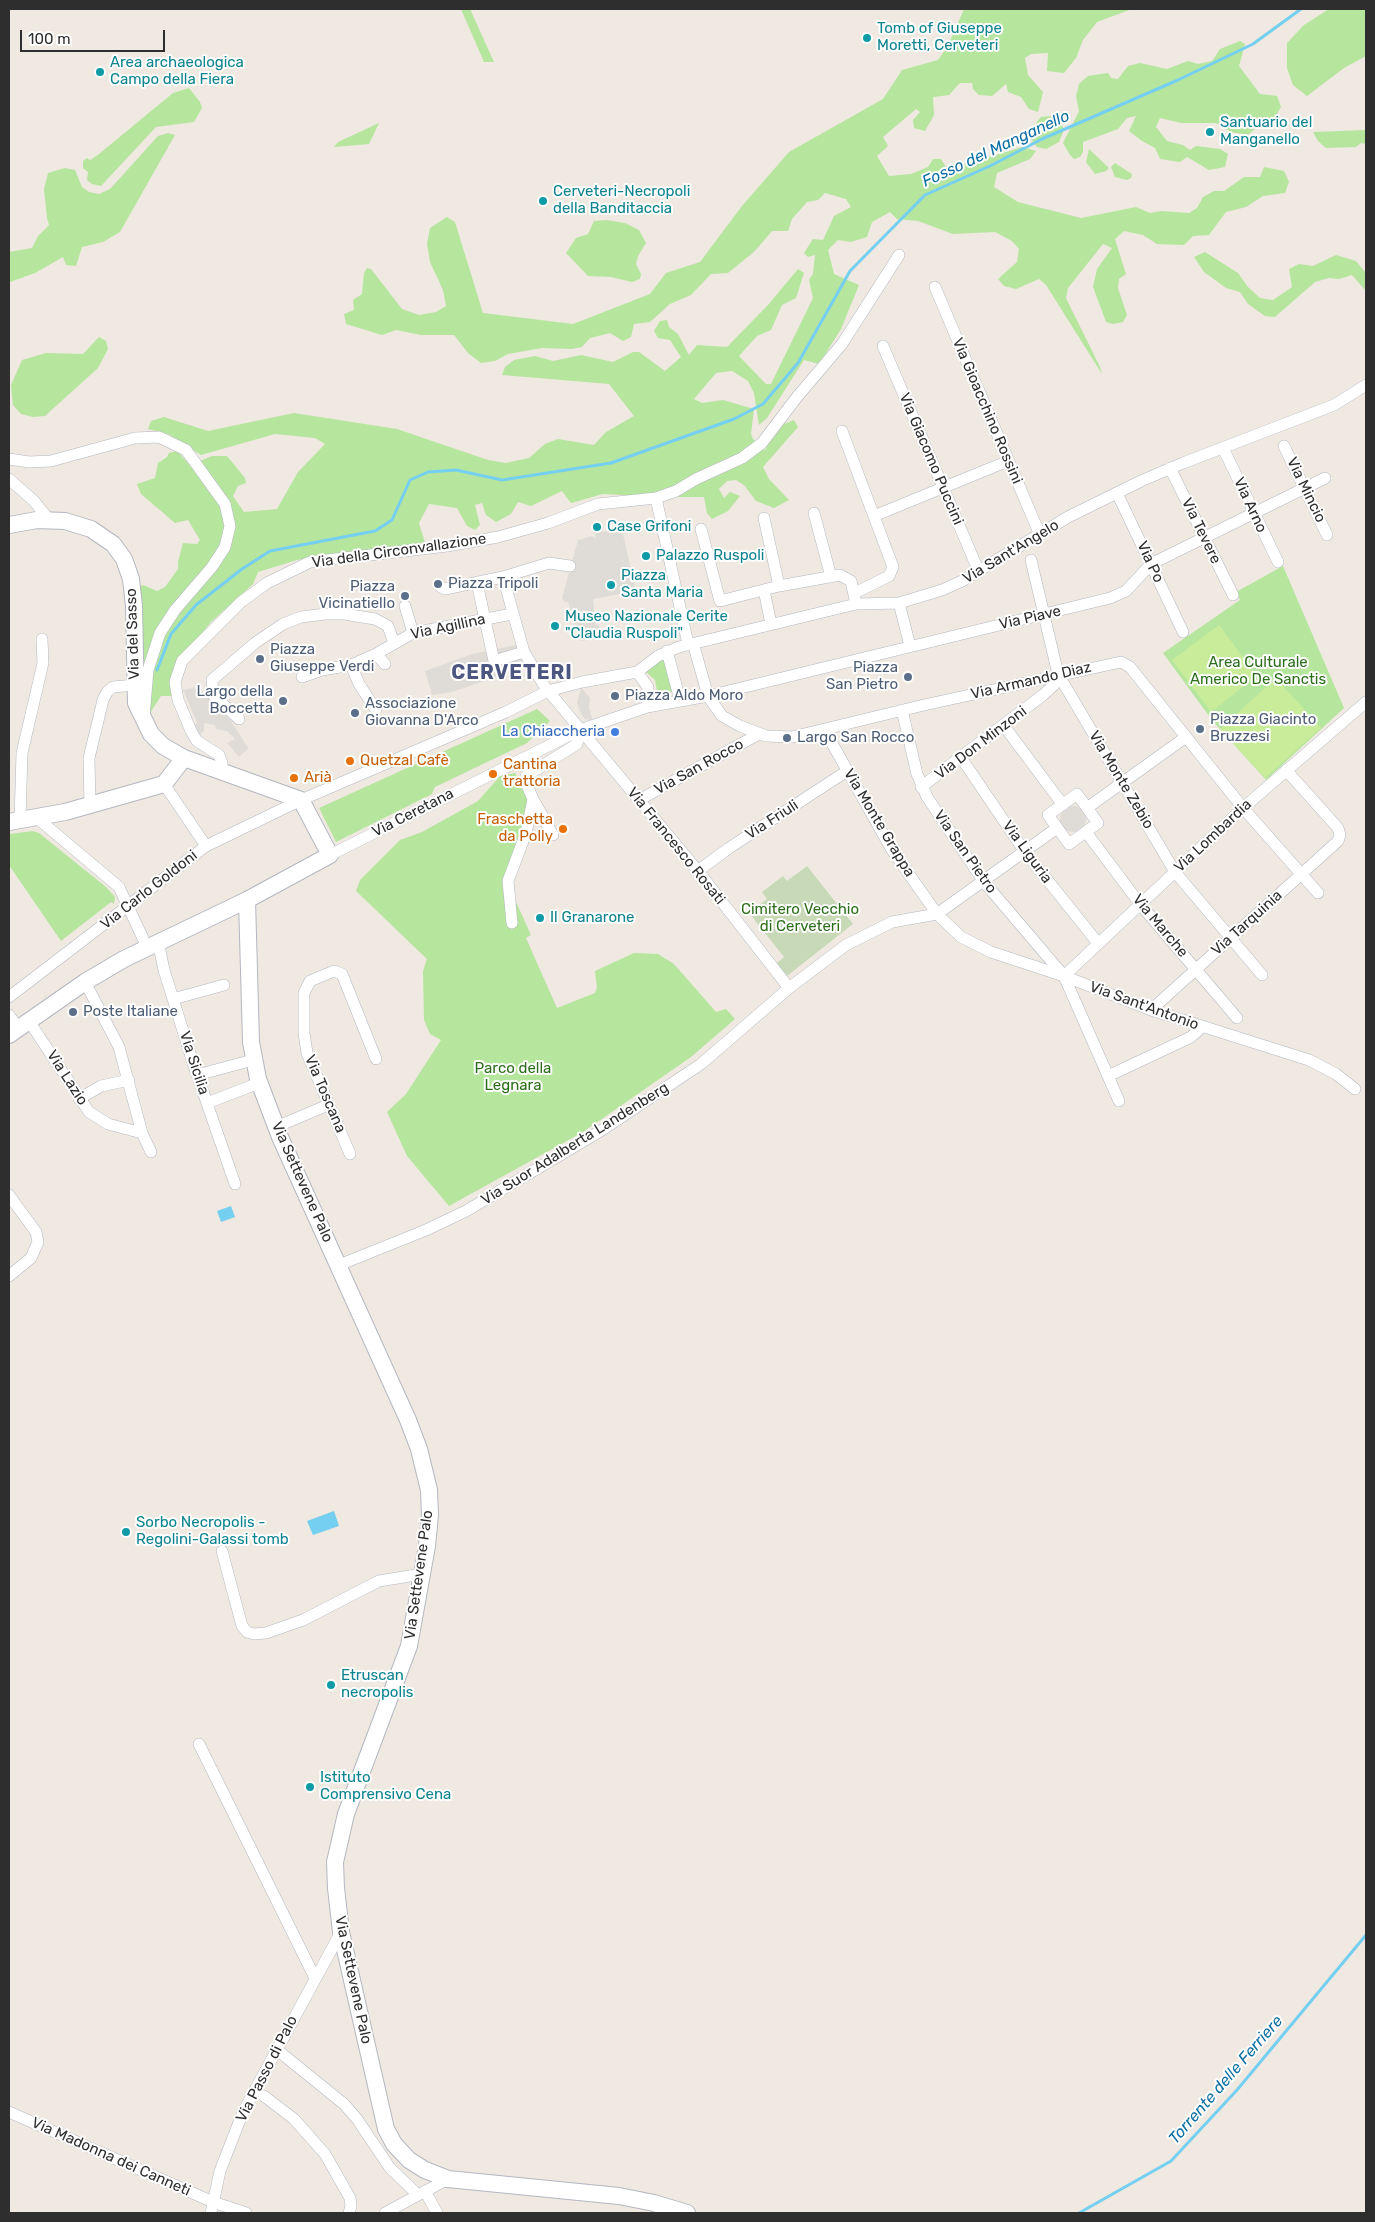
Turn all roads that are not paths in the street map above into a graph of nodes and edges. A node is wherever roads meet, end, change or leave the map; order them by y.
1 (899, 255) dead end
2 (935, 287) dead end
3 (883, 346) dead end
4 (1366, 385) edge
5 (842, 431) dead end
6 (1284, 446) dead end
7 (1223, 448) junction
8 (9, 459) edge
9 (1008, 461) junction
10 (1170, 468) junction
11 (1325, 478) dead end
12 (9, 479) edge
13 (942, 486) junction
14 (1305, 488) junction
15 (1117, 493) junction
16 (656, 498) junction
17 (814, 512) dead end
18 (1253, 513) junction
19 (874, 516) junction
20 (764, 518) dead end
21 (48, 520) junction
22 (9, 525) edge
23 (701, 529) dead end
24 (1327, 534) dead end
25 (1040, 535) junction
26 (1204, 538) junction
27 (1031, 560) dead end
28 (1278, 562) dead end
29 (1151, 564) junction
30 (570, 566) dead end
31 (978, 572) junction
32 (503, 577) junction
33 (831, 577) junction
34 (477, 583) junction
35 (779, 586) junction
36 (441, 587) dead end
37 (764, 590) junction
38 (1233, 595) dead end
39 (855, 599) junction
40 (900, 602) junction
41 (405, 606) dead end
42 (512, 614) junction
43 (1044, 615) junction
44 (484, 620) junction
45 (771, 624) junction
46 (1183, 632) dead end
47 (413, 633) junction
48 (42, 639) dead end
49 (394, 643) junction
50 (691, 644) junction
51 (910, 646) junction
52 (667, 651) junction
53 (524, 652) junction
54 (376, 654) junction
55 (385, 664) dead end
56 (351, 665) junction
57 (638, 672) junction
58 (1058, 674) junction
59 (302, 677) dead end
60 (135, 685) junction
61 (548, 691) junction
62 (708, 696) junction
63 (680, 700) junction
64 (1366, 702) edge
65 (647, 707) junction
66 (376, 710) dead end
67 (902, 710) junction
68 (144, 717) junction
69 (240, 719) dead end
70 (1004, 726) junction
71 (580, 730) junction
72 (824, 730) junction
73 (759, 734) junction
74 (1186, 737) junction
75 (184, 758) junction
76 (962, 759) junction
77 (1286, 770) junction
78 (847, 771) junction
79 (222, 772) junction
80 (1123, 783) junction
81 (164, 784) junction
82 (921, 787) junction
83 (533, 799) junction
84 (300, 800) junction
85 (639, 800) junction
86 (1063, 805) junction
87 (90, 806) junction
88 (1087, 808) junction
89 (1243, 808) junction
90 (37, 818) junction
91 (14, 821) edge
92 (1057, 828) junction
93 (1086, 832) junction
94 (553, 834) dead end
95 (206, 846) junction
96 (1025, 852) junction
97 (330, 855) junction
98 (698, 871) junction
99 (1175, 872) junction
100 (1301, 875) junction
101 (984, 882) junction
102 (1318, 893) dead end
103 (248, 900) junction
104 (1140, 904) junction
105 (128, 906) junction
106 (937, 914) junction
107 (512, 923) dead end
108 (1231, 938) junction
109 (1098, 942) junction
110 (152, 944) junction
111 (1196, 969) junction
112 (1262, 975) dead end
113 (1064, 976) junction
114 (85, 982) junction
115 (224, 985) dead end
116 (788, 988) junction
117 (9, 997) edge
118 (174, 999) junction
119 (1151, 1010) junction
120 (1237, 1018) dead end
121 (16, 1025) edge
122 (1202, 1027) junction
123 (376, 1058) dead end
124 (253, 1060) junction
125 (198, 1075) junction
126 (1108, 1076) junction
127 (129, 1080) junction
128 (259, 1083) junction
129 (1355, 1089) dead end
130 (79, 1099) junction
131 (1119, 1101) dead end
132 (207, 1103) junction
133 (328, 1105) junction
134 (276, 1127) junction
135 (142, 1132) junction
136 (151, 1152) dead end
137 (350, 1154) dead end
138 (235, 1184) dead end
139 (9, 1197) edge
140 (339, 1266) junction
141 (9, 1276) edge
142 (222, 1551) dead end
143 (422, 1574) junction
144 (199, 1744) dead end
145 (341, 1932) junction
146 (315, 1978) junction
147 (276, 2049) junction
148 (264, 2096) dead end
149 (9, 2112) edge
150 (448, 2179) junction
151 (422, 2193) junction
152 (212, 2208) edge
153 (246, 2213) edge
154 (349, 2213) edge
155 (385, 2213) edge
156 (436, 2213) edge
157 (687, 2213) edge

1 - 16 street, Via della Circonvallazione
2 - 9 street, Via Gioacchino Rossini
3 - 13 street, Via Giacomo Puccini
4 - 7 street, Via Sant'Angelo
5 - 19 street
6 - 14 street, Via Mincio
7 - 10 street, Via Sant'Angelo
7 - 18 street, Via Arno
8 - 68 street
9 - 13 street
9 - 25 street, Via Gioacchino Rossini
10 - 15 street, Via Sant'Angelo
10 - 26 street, Via Tevere
11 - 14 street, Via Piave
12 - 21 street
13 - 19 street
13 - 31 street, Via Giacomo Puccini
14 - 18 street, Via Piave
14 - 24 street, Via Mincio
15 - 25 street, Via Sant'Angelo
15 - 29 street, Via Po
16 - 50 street
16 - 79 street, Via della Circonvallazione
17 - 33 street
18 - 26 street, Via Piave
18 - 28 street, Via Arno
19 - 39 street
20 - 35 street
21 - 22 street, Via del Sasso
21 - 60 street, Via del Sasso
23 - 37 street
25 - 31 street, Via Sant'Angelo
26 - 29 street, Via Piave
26 - 38 street, Via Tevere
27 - 43 street, Via Monte Zebio
29 - 43 street, Via Piave
29 - 46 street, Via Po
30 - 32 street
31 - 40 street, Via Sant'Angelo
32 - 34 street
32 - 42 street
33 - 35 street
33 - 39 street
34 - 36 street
34 - 44 street
35 - 37 street
37 - 45 street
39 - 40 street, Via Sant'Angelo
39 - 45 street, Via Sant'Angelo
40 - 51 street
41 - 47 street
42 - 44 street, Via Agillina
42 - 53 street
43 - 51 street, Via Piave
43 - 58 street, Via Monte Zebio
44 - 47 street, Via Agillina
44 - 53 street
45 - 50 street, Via Sant'Angelo
47 - 49 street, Via Agillina
48 - 91 street
49 - 54 street, Via Agillina
49 - 69 street
50 - 52 street, Via Sant'Angelo
50 - 62 street
51 - 62 street, Via Piave
52 - 57 street
52 - 63 street
53 - 61 street
54 - 55 street
54 - 56 street, Via Agillina
56 - 59 street, Via Agillina
56 - 66 street
57 - 61 street
57 - 65 street
58 - 67 street, Via Armando Diaz
58 - 70 street, Via Don Minzoni
58 - 74 street, Via Armando Diaz
58 - 80 street, Via Monte Zebio
60 - 68 street, Via del Sasso
60 - 87 street
61 - 71 street, Via Francesco Rosati
61 - 84 street, Via Carlo Goldoni
62 - 63 street
62 - 73 street, Via Armando Diaz
63 - 65 street, Via Ceretana
64 - 77 street, Via Lombardia
65 - 71 street, Via Ceretana
67 - 72 street, Via Armando Diaz
67 - 82 street, Via San Pietro
68 - 75 street, Via del Sasso
70 - 76 street, Via Don Minzoni
70 - 86 street
71 - 83 street
71 - 85 street, Via Francesco Rosati
71 - 97 street, Via Ceretana
72 - 73 street, Via Armando Diaz
72 - 78 street, Via Monte Grappa
73 - 85 street, Via San Rocco
74 - 80 street
74 - 89 street, Via Armando Diaz
75 - 79 street, Via del Sasso
75 - 81 street
76 - 82 street, Via Don Minzoni
76 - 96 street, Via Liguria
77 - 89 street, Via Lombardia
77 - 100 street, Via Tarquinia
78 - 98 street, Via Friuli
78 - 106 street, Via Monte Grappa
79 - 84 street, Via del Sasso
80 - 88 street
80 - 99 street, Via Monte Zebio
81 - 87 street
81 - 95 street
82 - 101 street, Via San Pietro
83 - 94 street
83 - 107 street
84 - 95 street, Via Carlo Goldoni
84 - 97 street
85 - 98 street, Via Francesco Rosati
86 - 88 street
86 - 92 street
87 - 90 street
88 - 93 street
89 - 99 street, Via Lombardia
89 - 100 street, Via Armando Diaz
90 - 91 street
90 - 105 street, Via Sicilia
92 - 93 street
92 - 96 street
93 - 104 street, Via Marche
95 - 105 street, Via Carlo Goldoni
96 - 101 street
96 - 109 street, Via Liguria
97 - 103 street, Via Ceretana
98 - 116 street, Via Francesco Rosati
99 - 104 street, Via Lombardia
99 - 108 street, Via Monte Zebio
100 - 102 street, Via Armando Diaz
100 - 108 street, Via Tarquinia
101 - 106 street
101 - 113 street, Via San Pietro
103 - 110 street
103 - 124 street, Via Settevene Palo
104 - 109 street, Via Lombardia
104 - 111 street, Via Marche
105 - 110 street, Via Sicilia
105 - 117 street, Via Carlo Goldoni
106 - 113 street, Via Sant'Antonio
106 - 116 street, Via Suor Adalberta Landenberg
108 - 111 street, Via Tarquinia
108 - 112 street, Via Monte Zebio
109 - 113 street, Via Lombardia
110 - 114 street
110 - 118 street, Via Sicilia
111 - 119 street, Via Tarquinia
111 - 120 street, Via Marche
113 - 119 street, Via Sant'Antonio
113 - 126 street
114 - 121 street
114 - 127 street
115 - 118 street
116 - 140 street, Via Suor Adalberta Landenberg
118 - 125 street, Via Sicilia
119 - 122 street, Via Sant'Antonio
121 - 130 street, Via Lazio
122 - 126 street
122 - 129 street, Via Sant'Antonio
123 - 133 street, Via Toscana
124 - 125 street
124 - 128 street, Via Settevene Palo
125 - 132 street, Via Sicilia
126 - 131 street
127 - 130 street
127 - 135 street
128 - 132 street
128 - 134 street, Via Settevene Palo
130 - 135 street, Via Lazio
132 - 138 street, Via Sicilia
133 - 134 street
133 - 137 street, Via Toscana
134 - 140 street, Via Settevene Palo
135 - 136 street
139 - 141 street
140 - 143 street, Via Settevene Palo
142 - 143 street
143 - 145 street, Via Settevene Palo
144 - 146 street
145 - 146 street, Via Passo di Palo
145 - 150 street, Via Settevene Palo
146 - 147 street, Via Passo di Palo
147 - 151 street
147 - 152 street, Via Passo di Palo
148 - 154 street, Via Passo di Palo
149 - 152 street, Via Madonna dei Canneti
150 - 151 street
150 - 157 street, Via Settevene Palo
151 - 155 street
151 - 156 street
152 - 153 street, Via Madonna dei Canneti

